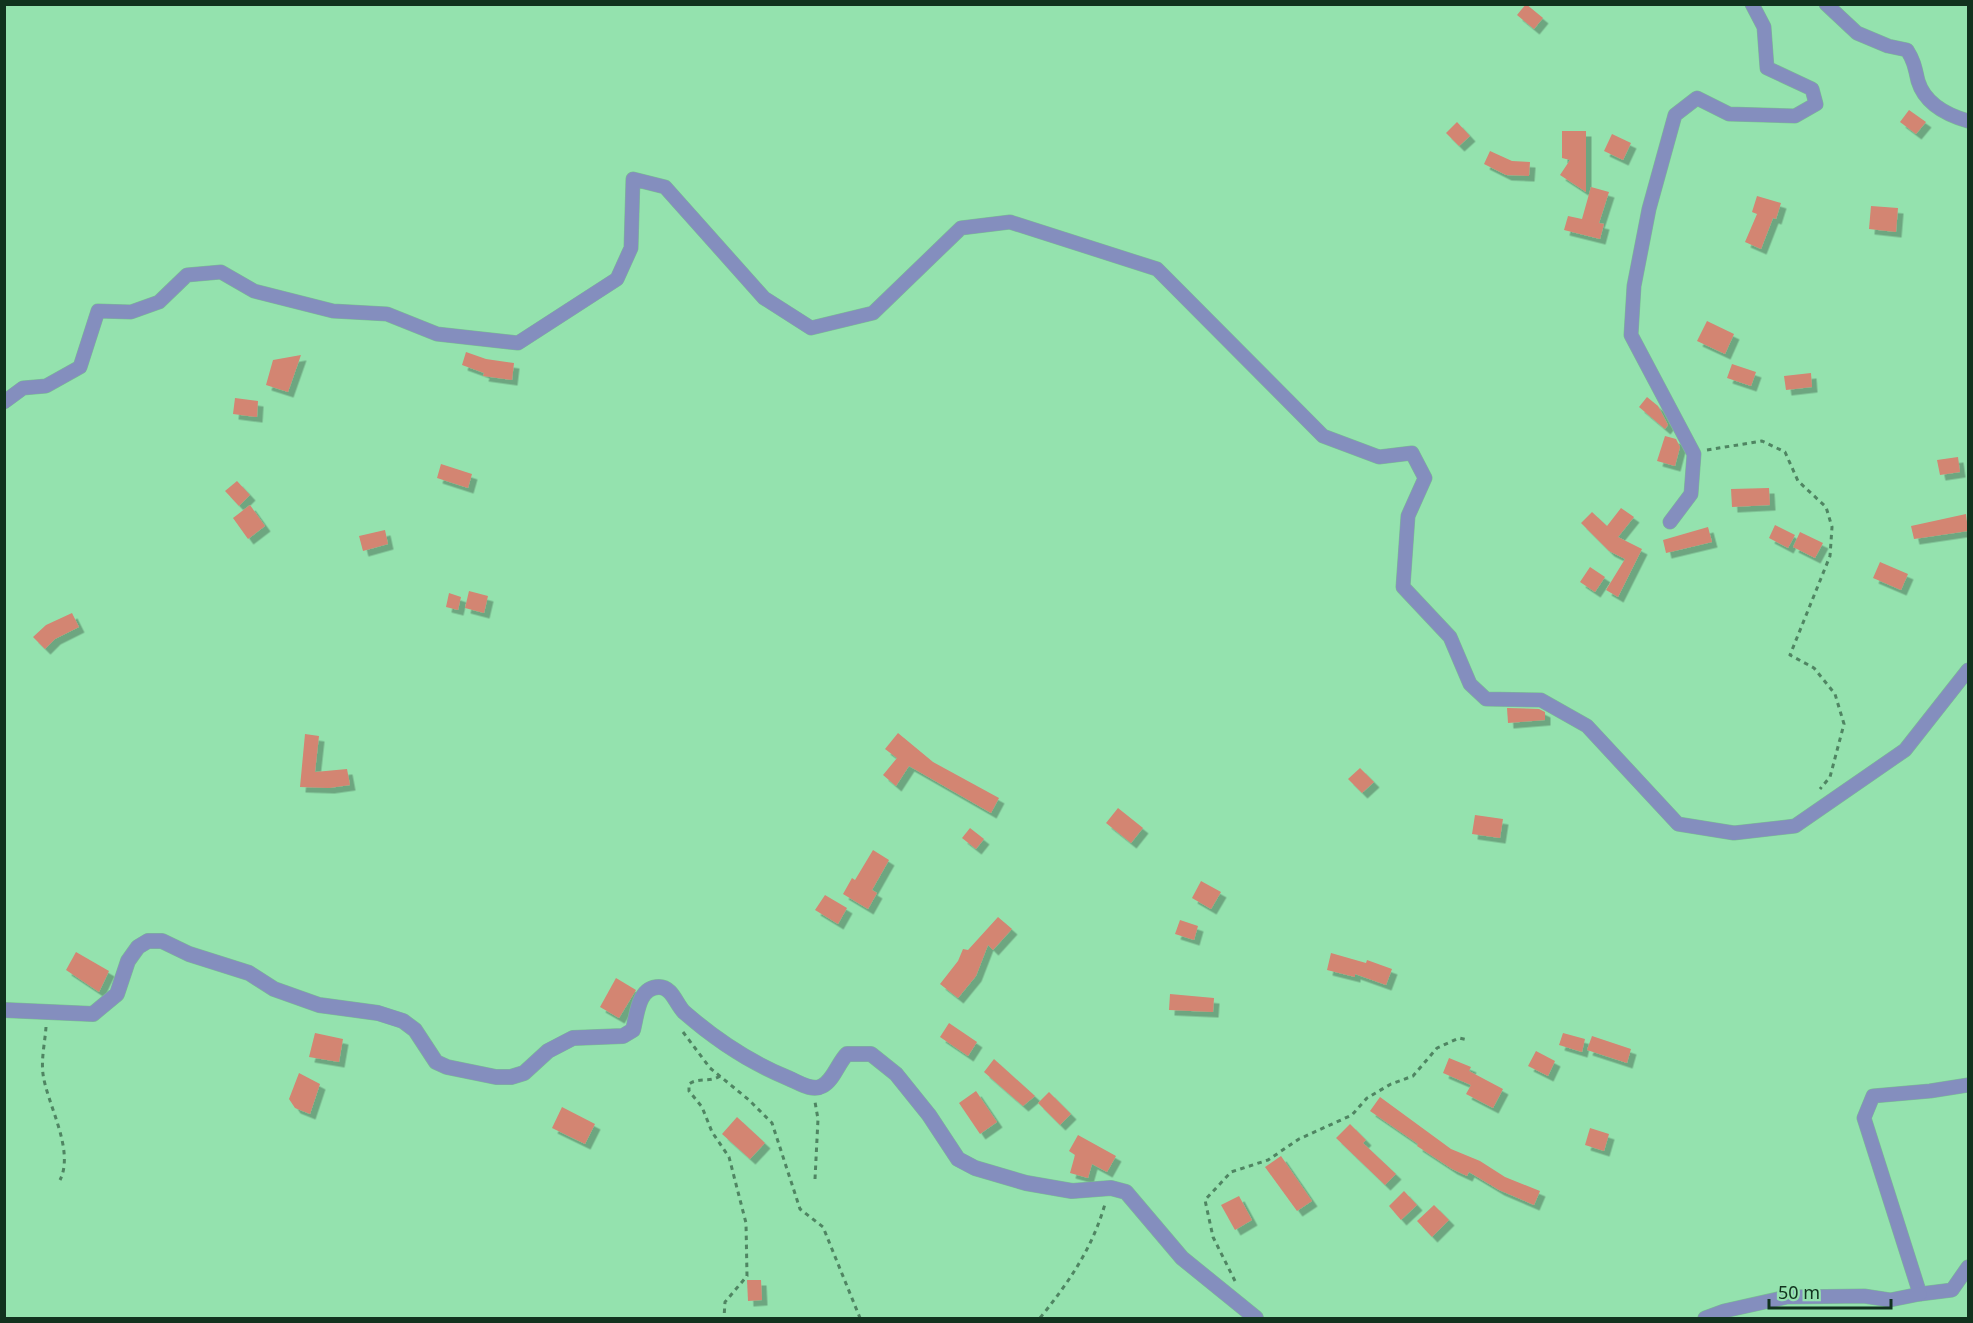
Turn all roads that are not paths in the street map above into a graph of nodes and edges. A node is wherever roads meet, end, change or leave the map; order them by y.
1 (1752, 4) edge
2 (1826, 4) edge
3 (1968, 121) edge
4 (4, 402) edge
5 (1670, 522) dead end
6 (1968, 670) edge
7 (4, 1010) edge
8 (1968, 1085) edge
9 (1968, 1267) edge
10 (1920, 1294) junction
11 (1256, 1318) edge
12 (1705, 1318) edge

1 - 5 street
2 - 3 street
4 - 6 street
7 - 11 street
8 - 10 street
9 - 10 street
10 - 12 street

